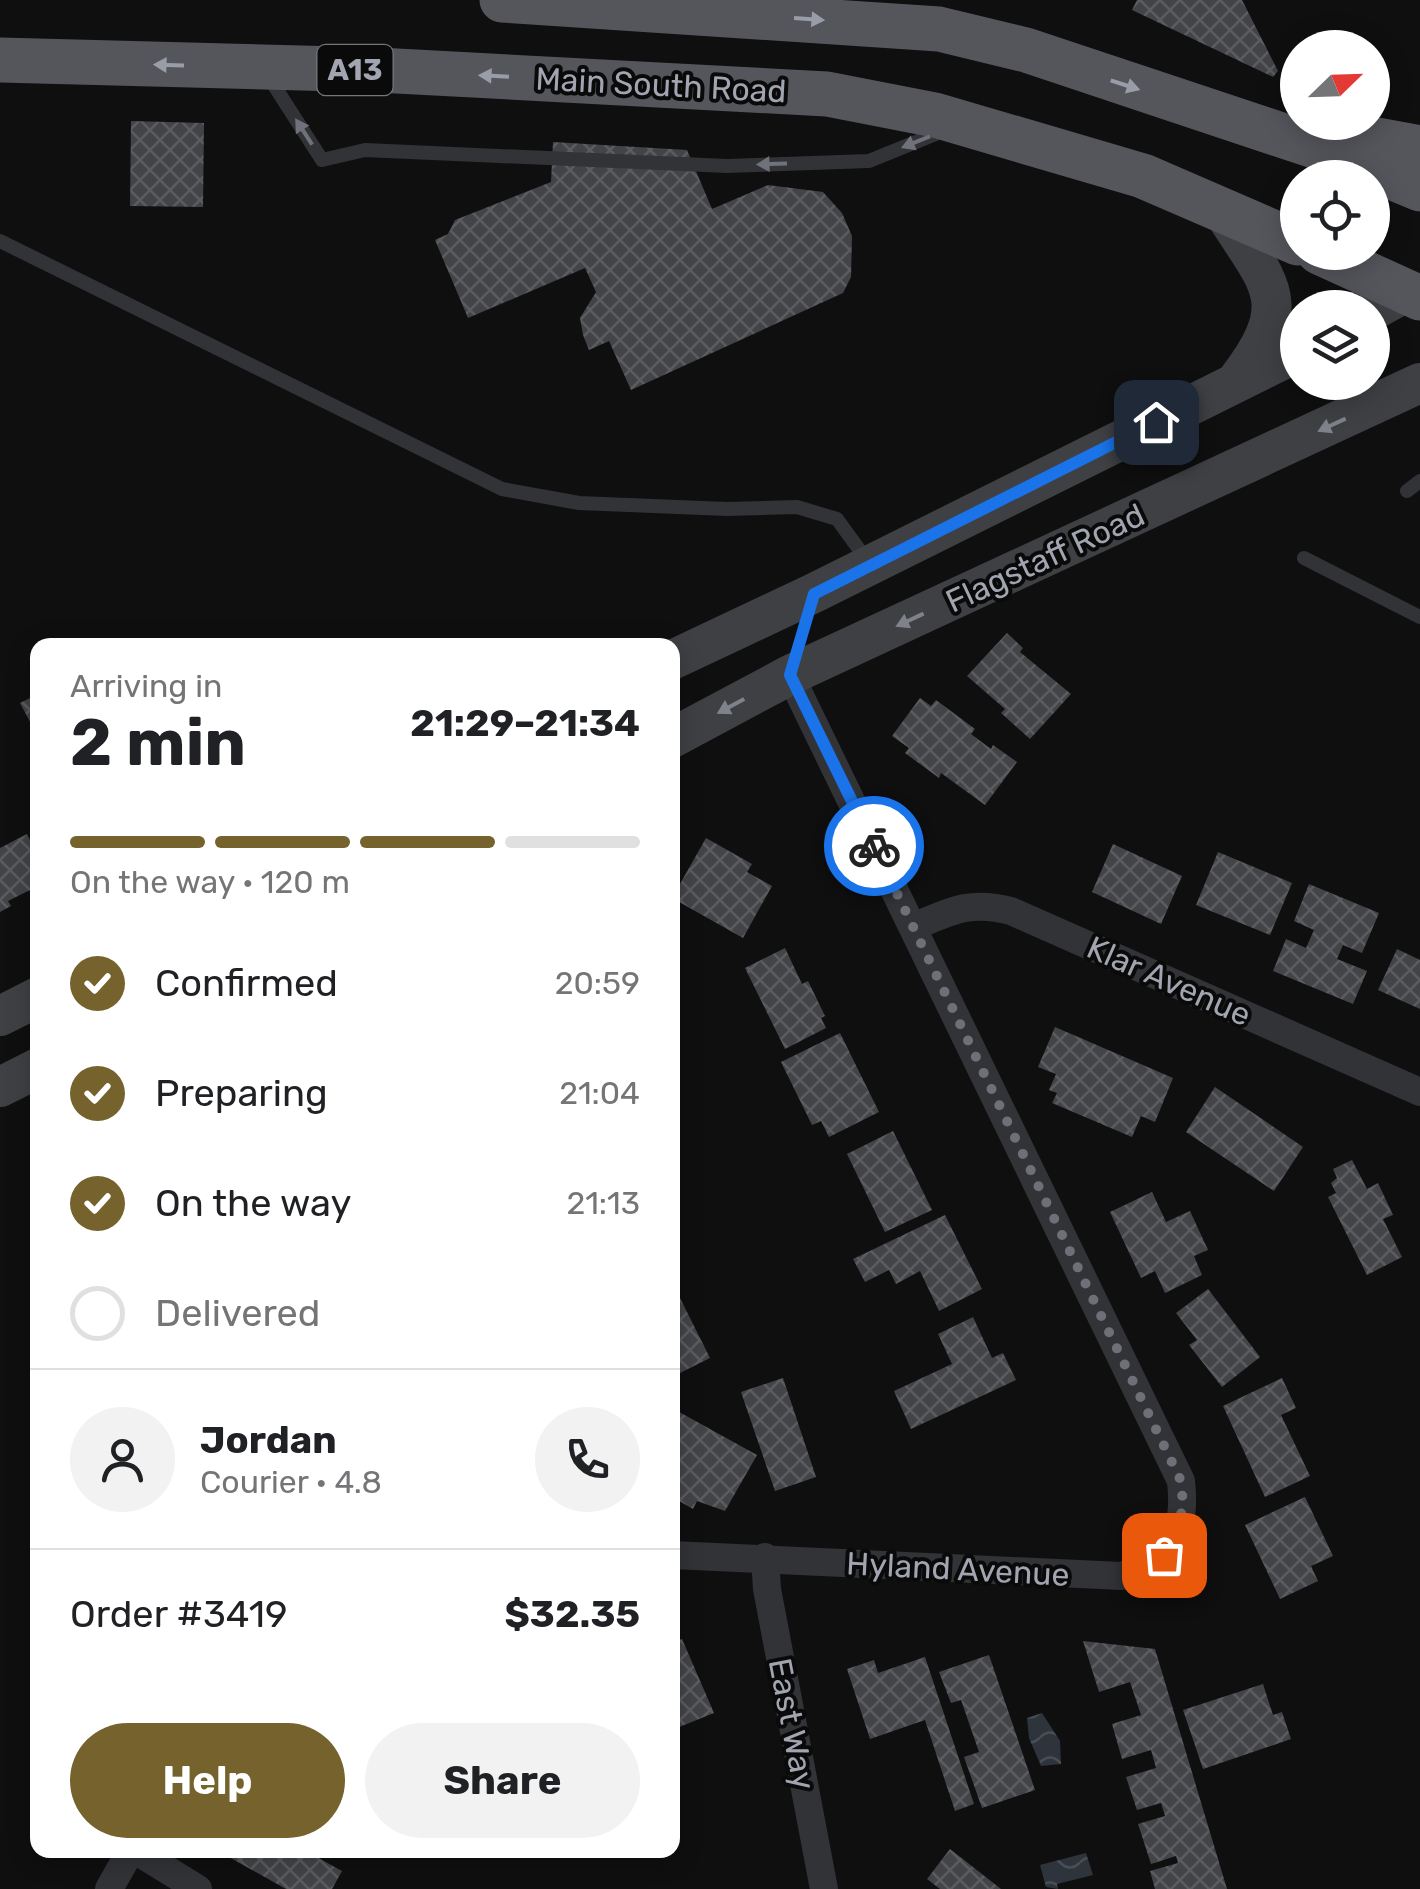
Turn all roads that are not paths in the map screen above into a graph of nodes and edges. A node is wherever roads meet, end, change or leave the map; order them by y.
1 (502, 0) edge
2 (4, 63) edge
3 (262, 67) junction
4 (964, 122) junction
5 (1276, 134) junction
6 (1420, 148) edge
7 (1420, 189) edge
8 (1223, 211) junction
9 (1280, 235) edge
10 (0, 240) edge
11 (1349, 270) edge
12 (1400, 300) edge
13 (1280, 361) edge
14 (1236, 382) junction
15 (1420, 383) edge
16 (1420, 481) edge
17 (1407, 491) dead end
18 (1304, 558) dead end
19 (869, 564) junction
20 (814, 594) junction
21 (1420, 617) edge
22 (710, 642) junction
23 (680, 656) edge
24 (790, 675) junction
25 (680, 734) edge
26 (913, 927) junction
27 (30, 1001) edge
28 (0, 1016) edge
29 (30, 1072) edge
30 (0, 1087) edge
31 (1420, 1092) edge
32 (680, 1555) edge
33 (765, 1558) junction
34 (128, 1858) edge
35 (146, 1858) edge
36 (109, 1889) edge
37 (198, 1889) edge
38 (824, 1889) edge

1 -> 5 highway
3 -> 2 highway, Main South Road / A13
4 -> 3 highway, Main South Road / A13
4 -> 3 lane
4 - 8 highway, Main South Road / A13
5 - 6 highway
5 - 7 highway
8 - 9 highway, Main South Road / A13
8 - 14 main road
10 - 19 lane
11 - 12 highway
13 - 14 main road
14 - 19 main road
15 -> 24 main road, Flagstaff Road
16 - 17 lane
18 - 21 lane
19 - 20 main road
20 - 22 main road
20 - 24 main road
22 - 23 main road
22 - 24 main road
24 -> 25 main road, Flagstaff Road
24 - 26 street, Hyland Avenue
26 - 31 street, Klar Avenue
26 - 33 street, Hyland Avenue
27 - 28 main road
29 - 30 main road
32 - 33 street, Hyland Avenue
33 - 38 street, East Way
34 - 36 street
35 - 37 street

